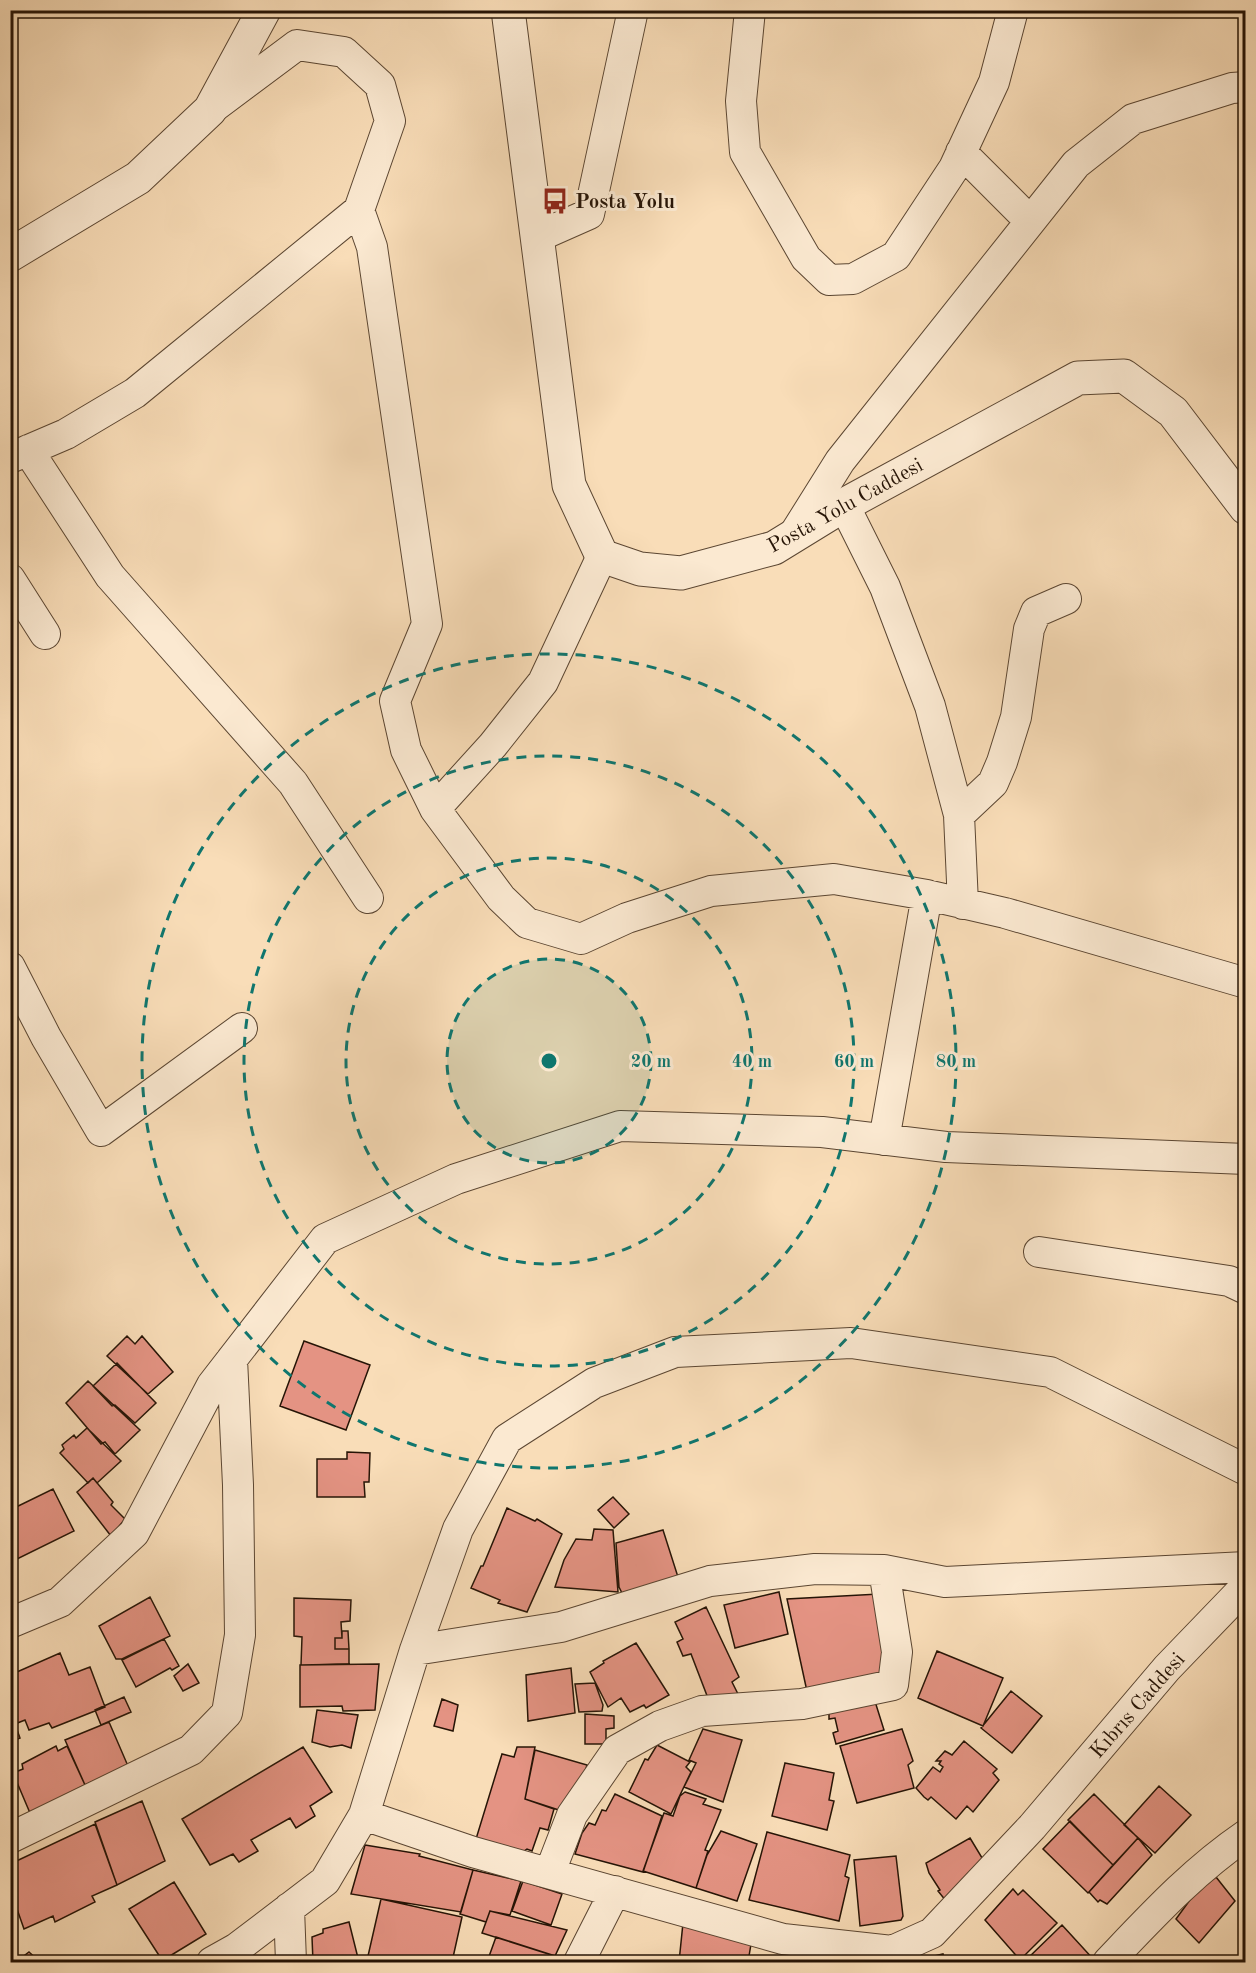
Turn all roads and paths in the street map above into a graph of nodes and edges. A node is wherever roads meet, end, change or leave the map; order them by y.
1 (264, 10) edge
2 (508, 10) edge
3 (633, 10) edge
4 (750, 10) edge
5 (1013, 10) edge
6 (1245, 87) edge
7 (210, 110) junction
8 (961, 152) junction
9 (359, 210) junction
10 (1030, 221) junction
11 (537, 237) junction
12 (10, 255) edge
13 (20, 454) edge
14 (844, 505) junction
15 (1245, 508) edge
16 (793, 536) junction
17 (602, 556) junction
18 (10, 579) edge
19 (1066, 599) dead end
20 (45, 634) dead end
21 (435, 809) junction
22 (959, 815) junction
23 (927, 895) junction
24 (368, 898) dead end
25 (963, 904) junction
26 (10, 967) edge
27 (1245, 983) edge
28 (242, 1028) dead end
29 (885, 1140) junction
30 (1245, 1159) edge
31 (1039, 1252) dead end
32 (1245, 1289) edge
33 (232, 1359) junction
34 (1245, 1470) edge
35 (884, 1570) junction
36 (1245, 1582) edge
37 (10, 1623) edge
38 (415, 1650) junction
39 (364, 1815) junction
40 (1245, 1835) edge
41 (10, 1838) edge
42 (550, 1872) junction
43 (615, 1891) junction
44 (289, 1908) junction
45 (212, 1962) edge
46 (291, 1962) edge
47 (579, 1962) edge
48 (1108, 1962) edge

1 - 7 street
2 - 11 street
3 - 11 street
4 - 8 street
5 - 8 street
6 - 10 street
7 - 9 street
7 - 12 street
8 - 10 street
9 - 13 street
9 - 21 street
10 - 16 street
11 - 17 street
13 - 24 street
14 - 15 street, Posta Yolu Caddesi
14 - 16 street, Posta Yolu Caddesi
14 - 22 street
16 - 17 street, Posta Yolu Caddesi
17 - 21 street
18 - 20 street
19 - 22 street
21 - 23 street
22 - 25 street
23 - 25 street
23 - 29 street
25 - 27 street
26 - 28 street
29 - 30 street
29 - 33 street
31 - 32 street
33 - 37 street
33 - 41 street
34 - 38 street
35 - 36 street
35 - 38 street
35 - 42 street
36 - 43 street, Kıbrıs Caddesi
38 - 39 street
39 - 42 street, Kıbrıs Caddesi
39 - 44 street
40 - 48 street
42 - 43 street, Kıbrıs Caddesi
43 - 47 street
44 - 45 street
44 - 46 street

